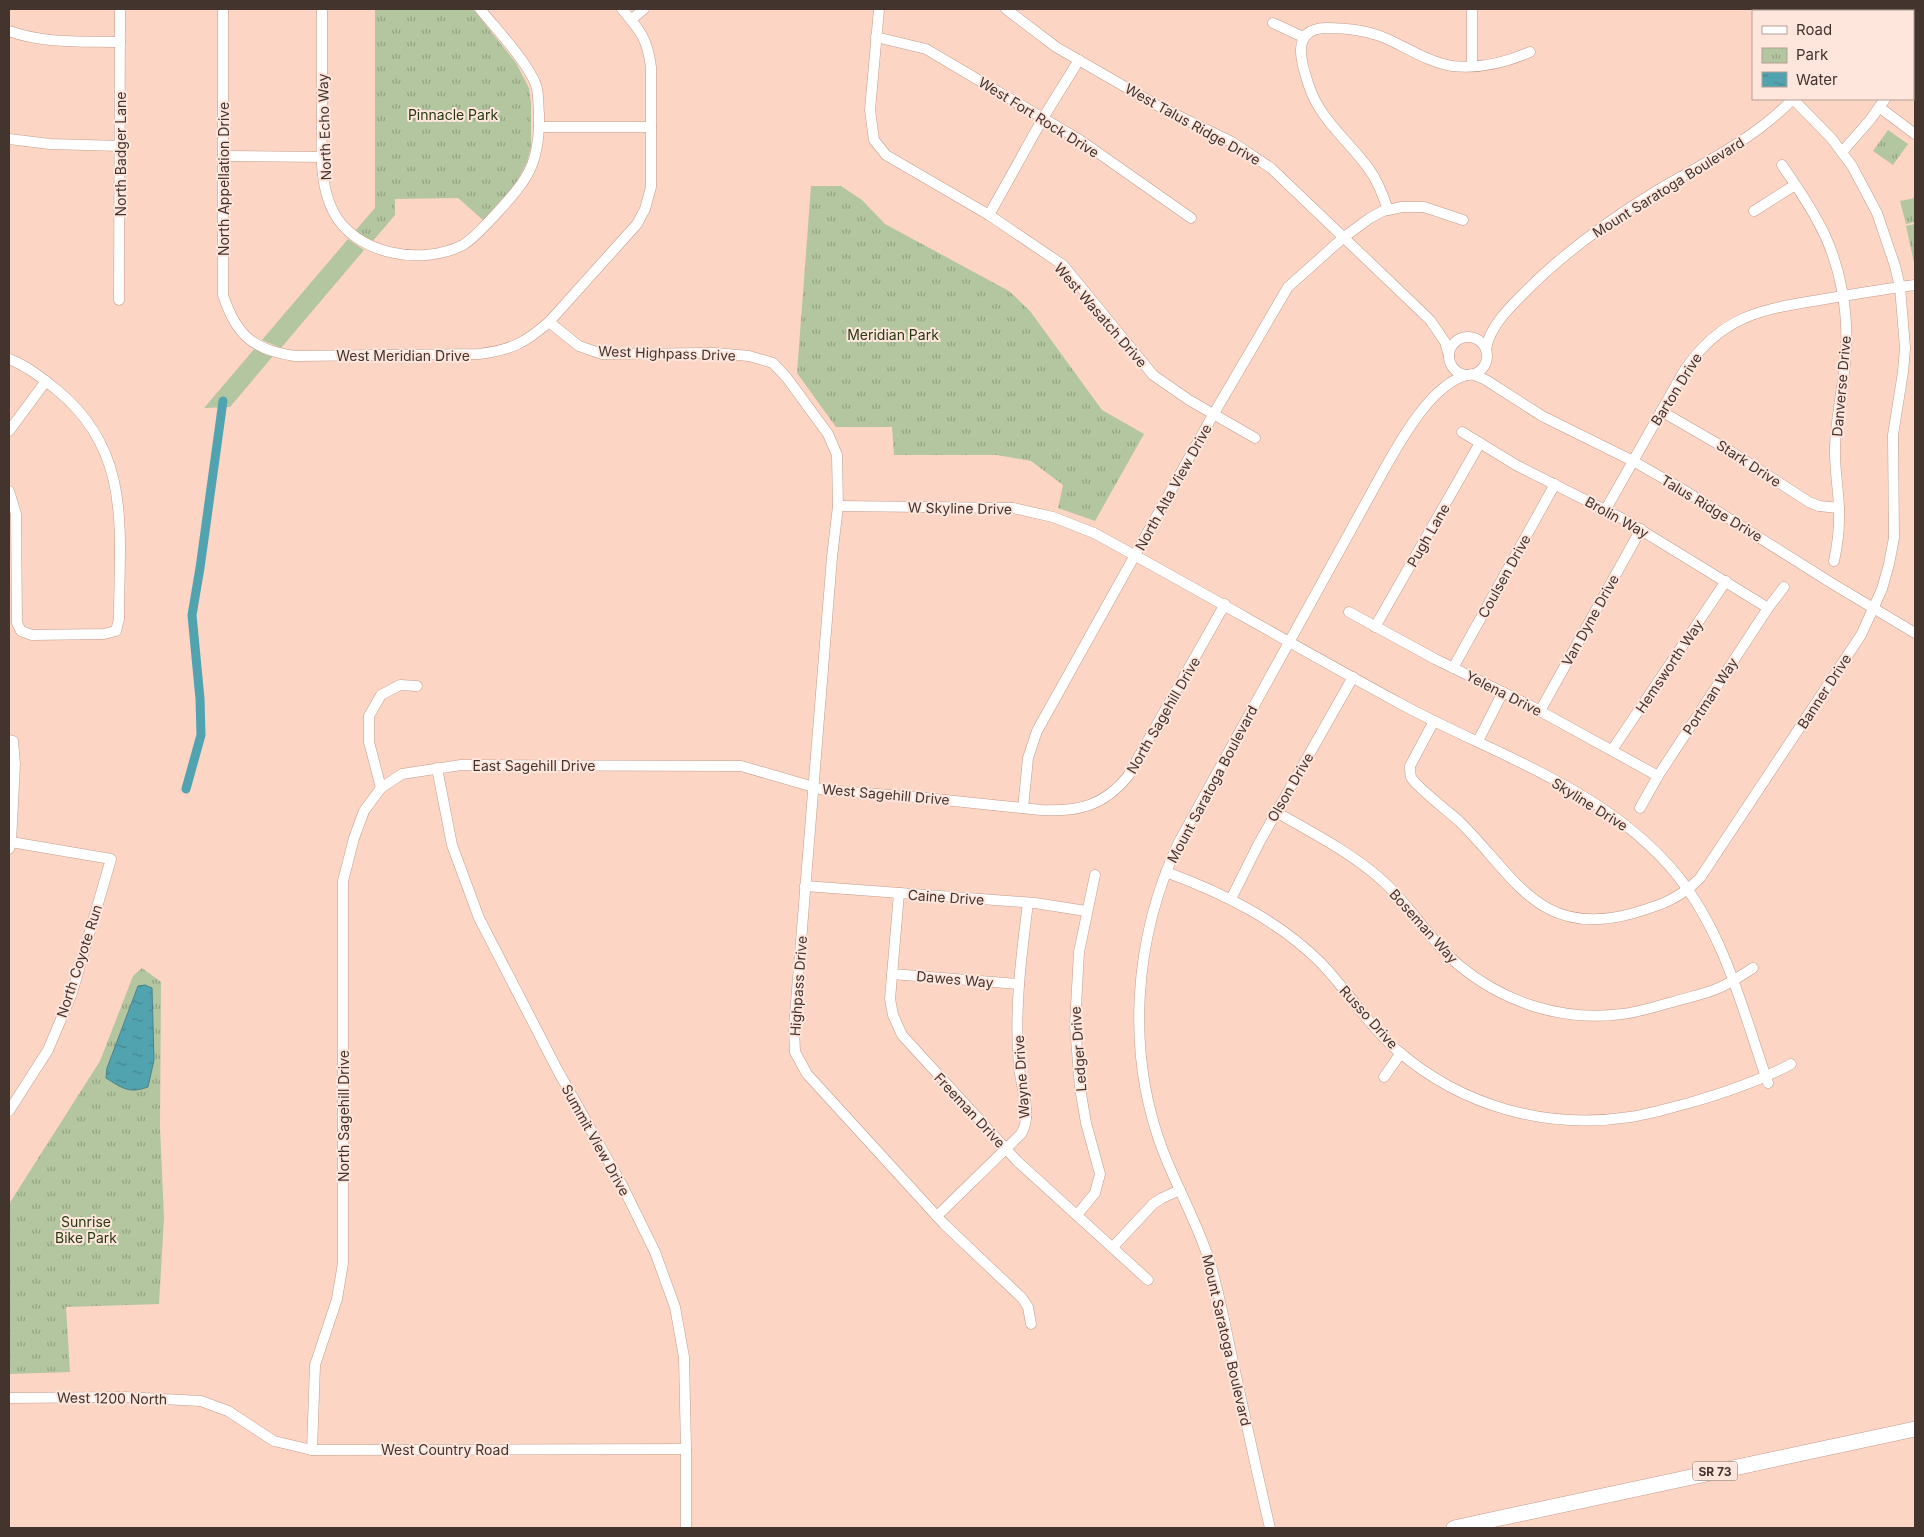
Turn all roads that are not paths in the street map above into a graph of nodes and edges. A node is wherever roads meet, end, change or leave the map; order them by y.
1 (120, 9) edge
2 (223, 9) edge
3 (322, 9) edge
4 (480, 9) edge
5 (622, 9) edge
6 (644, 9) edge
7 (878, 9) edge
8 (1006, 9) edge
9 (1472, 12) dead end
10 (631, 20) junction
11 (1274, 23) dead end
12 (9, 31) edge
13 (1304, 36) junction
14 (876, 37) junction
15 (120, 42) junction
16 (1530, 52) dead end
17 (1079, 60) junction
18 (1472, 66) junction
19 (1792, 100) edge
20 (1794, 100) edge
21 (1882, 103) edge
22 (1043, 118) junction
23 (539, 127) junction
24 (652, 127) junction
25 (1915, 134) edge
26 (9, 139) edge
27 (120, 146) junction
28 (1842, 152) junction
29 (223, 156) junction
30 (322, 157) junction
31 (1782, 165) dead end
32 (1795, 185) junction
33 (1388, 210) junction
34 (1754, 211) dead end
35 (989, 215) junction
36 (1192, 218) dead end
37 (1463, 220) dead end
38 (1344, 237) junction
39 (1915, 284) edge
40 (1900, 287) junction
41 (1843, 296) junction
42 (119, 300) dead end
43 (1502, 317) junction
44 (1430, 320) junction
45 (549, 322) junction
46 (1467, 338) junction
47 (250, 340) joint
48 (1486, 355) junction
49 (9, 359) edge
50 (1450, 359) junction
51 (1470, 375) junction
52 (46, 381) junction
53 (1504, 392) junction
54 (1435, 396) junction
55 (1661, 411) junction
56 (1214, 415) junction
57 (9, 431) edge
58 (1462, 432) dead end
59 (1255, 438) dead end
60 (1480, 443) junction
61 (1633, 461) junction
62 (1555, 484) junction
63 (9, 491) edge
64 (838, 506) junction
65 (1839, 508) junction
66 (1606, 509) junction
67 (1641, 529) junction
68 (1136, 555) junction
69 (1834, 561) dead end
70 (1726, 582) junction
71 (1784, 587) dead end
72 (1225, 604) junction
73 (1768, 608) junction
74 (1875, 608) junction
75 (1349, 612) dead end
76 (1375, 627) junction
77 (1915, 633) edge
78 (1290, 642) junction
79 (1453, 668) junction
80 (1353, 677) junction
81 (417, 686) dead end
82 (1503, 692) junction
83 (1540, 711) junction
84 (1434, 720) junction
85 (11, 741) edge
86 (1478, 741) junction
87 (1612, 750) junction
88 (692, 765) joint
89 (437, 768) junction
90 (1658, 776) junction
91 (381, 788) junction
92 (813, 788) junction
93 (1023, 808) junction
94 (1640, 808) dead end
95 (1276, 812) junction
96 (10, 846) edge
97 (1166, 872) junction
98 (1095, 875) dead end
99 (805, 886) junction
100 (1688, 889) junction
101 (899, 893) junction
102 (1231, 900) junction
103 (1028, 903) junction
104 (1086, 911) junction
105 (1753, 968) dead end
106 (892, 974) junction
107 (1733, 981) junction
108 (1019, 984) junction
109 (1401, 1053) junction
110 (1791, 1064) dead end
111 (1384, 1078) dead end
112 (1767, 1080) junction
113 (9, 1111) edge
114 (1006, 1149) junction
115 (1180, 1190) junction
116 (1077, 1215) junction
117 (937, 1216) junction
118 (1113, 1247) junction
119 (1148, 1280) dead end
120 (1031, 1324) dead end
121 (9, 1398) edge
122 (214, 1405) joint
123 (1915, 1429) edge
124 (686, 1449) junction
125 (312, 1450) junction
126 (686, 1528) edge
127 (1270, 1528) edge
128 (1454, 1528) edge

1 - 15 street, North Badger Lane
2 - 29 street, North Appellation Drive
3 - 30 street, North Echo Way
4 - 23 street
5 - 10 street, West Meridian Drive
6 - 10 street
7 - 14 street
8 - 17 street, West Talus Ridge Drive
9 - 18 street
10 - 24 street, West Meridian Drive
11 - 13 street
12 - 15 street
13 - 18 street
13 - 33 street
14 - 22 street, West Fort Rock Drive
14 - 35 street, West Wasatch Drive
15 - 27 street, North Badger Lane
16 - 18 street
17 - 22 street
17 - 38 street, West Talus Ridge Drive
19 - 43 street, Mount Saratoga Boulevard
20 - 28 street, Banner Drive
21 - 25 street
21 - 28 street
22 - 35 street
22 - 36 street, West Fort Rock Drive
23 - 24 street
23 - 30 street, North Echo Way
24 - 45 street, West Meridian Drive
26 - 27 street
27 - 42 street, North Badger Lane
28 - 40 street, Banner Drive
29 - 30 street
29 - 47 street, North Appellation Drive
31 - 32 street, Danverse Drive
32 - 34 street
32 - 41 street, Danverse Drive
33 - 37 street, North Alta View Drive
33 - 38 street, North Alta View Drive
35 - 56 street, West Wasatch Drive
38 - 44 street, West Talus Ridge Drive
38 - 56 street, North Alta View Drive
39 - 40 street, Barton Drive
40 - 41 street, Barton Drive
40 - 74 street, Banner Drive
41 - 55 street, Barton Drive
41 - 65 street, Danverse Drive
43 - 46 street, Mount Saratoga Boulevard
43 - 48 street, Mount Saratoga Boulevard
44 - 46 street, West Talus Ridge Drive
44 - 50 street, West Talus Ridge Drive
45 - 47 street, West Meridian Drive
45 - 64 street, West Highpass Drive
46 - 48 street
46 - 50 street
48 - 51 street
48 - 53 street, Talus Ridge Drive
49 - 52 street
50 - 51 street
50 - 54 street, Mount Saratoga Boulevard
51 - 53 street, Talus Ridge Drive
51 - 54 street, Mount Saratoga Boulevard
52 - 57 street
52 - 63 street
53 - 61 street, Talus Ridge Drive
54 - 78 street, Mount Saratoga Boulevard
55 - 61 street, Barton Drive
55 - 65 street, Stark Drive
56 - 59 street, West Wasatch Drive
56 - 68 street, North Alta View Drive
58 - 60 street, Brolin Way
60 - 62 street, Brolin Way
60 - 76 street, Pugh Lane
61 - 66 street, Barton Drive
61 - 74 street, Talus Ridge Drive
62 - 66 street, Brolin Way
62 - 79 street, Coulsen Drive
64 - 68 street, W Skyline Drive
64 - 92 street, Highpass Drive
65 - 69 street, Danverse Drive
66 - 67 street, Brolin Way
67 - 70 street, Brolin Way
67 - 83 street, Van Dyne Drive
68 - 72 street, W Skyline Drive
68 - 93 street, North Alta View Drive
70 - 73 street, Brolin Way
70 - 87 street, Hemsworth Way
71 - 73 street, Portman Way
72 - 78 street, W Skyline Drive
72 - 93 street, North Sagehill Drive
73 - 90 street, Portman Way
74 - 77 street, Talus Ridge Drive
74 - 100 street, Banner Drive
75 - 76 street, Yelena Drive
76 - 79 street, Yelena Drive
78 - 80 street, Skyline Drive
78 - 97 street, Mount Saratoga Boulevard
79 - 82 street, Yelena Drive
80 - 84 street, Skyline Drive
80 - 95 street, Olson Drive
81 - 91 street
82 - 83 street, Yelena Drive
82 - 86 street
83 - 87 street, Yelena Drive
84 - 86 street, Skyline Drive
84 - 100 street, Banner Drive
85 - 96 street
86 - 100 street, Skyline Drive
87 - 90 street, Yelena Drive
88 - 89 street, East Sagehill Drive
88 - 92 street, West Sagehill Drive
89 - 91 street, East Sagehill Drive
89 - 124 street, Summit View Drive
90 - 94 street, Portman Way
91 - 125 street, North Sagehill Drive
92 - 93 street, West Sagehill Drive
92 - 99 street, Highpass Drive
95 - 102 street, Olson Drive
95 - 107 street, Boseman Way
96 - 113 street, North Coyote Run
97 - 102 street, Russo Drive
97 - 115 street, Mount Saratoga Boulevard
98 - 104 street, Ledger Drive
99 - 101 street, Caine Drive
99 - 117 street, Highpass Drive
100 - 107 street, Skyline Drive
101 - 103 street, Caine Drive
101 - 106 street, Freeman Drive
102 - 109 street, Russo Drive
103 - 104 street, Caine Drive
103 - 108 street, Wayne Drive
104 - 116 street, Ledger Drive
105 - 107 street, Boseman Way
106 - 108 street, Dawes Way
106 - 114 street, Freeman Drive
107 - 112 street, Skyline Drive
108 - 114 street, Wayne Drive
109 - 111 street
109 - 112 street, Russo Drive
110 - 112 street, Russo Drive
114 - 116 street, Freeman Drive
114 - 117 street, Wayne Drive
115 - 118 street
115 - 127 street, Mount Saratoga Boulevard
116 - 118 street, Freeman Drive
117 - 120 street, Highpass Drive
118 - 119 street, Freeman Drive
121 - 122 street, West 1200 North
122 - 125 street, West Country Road
123 - 128 highway, SR 73
124 - 125 street, West Country Road
124 - 126 street, Summit View Drive

